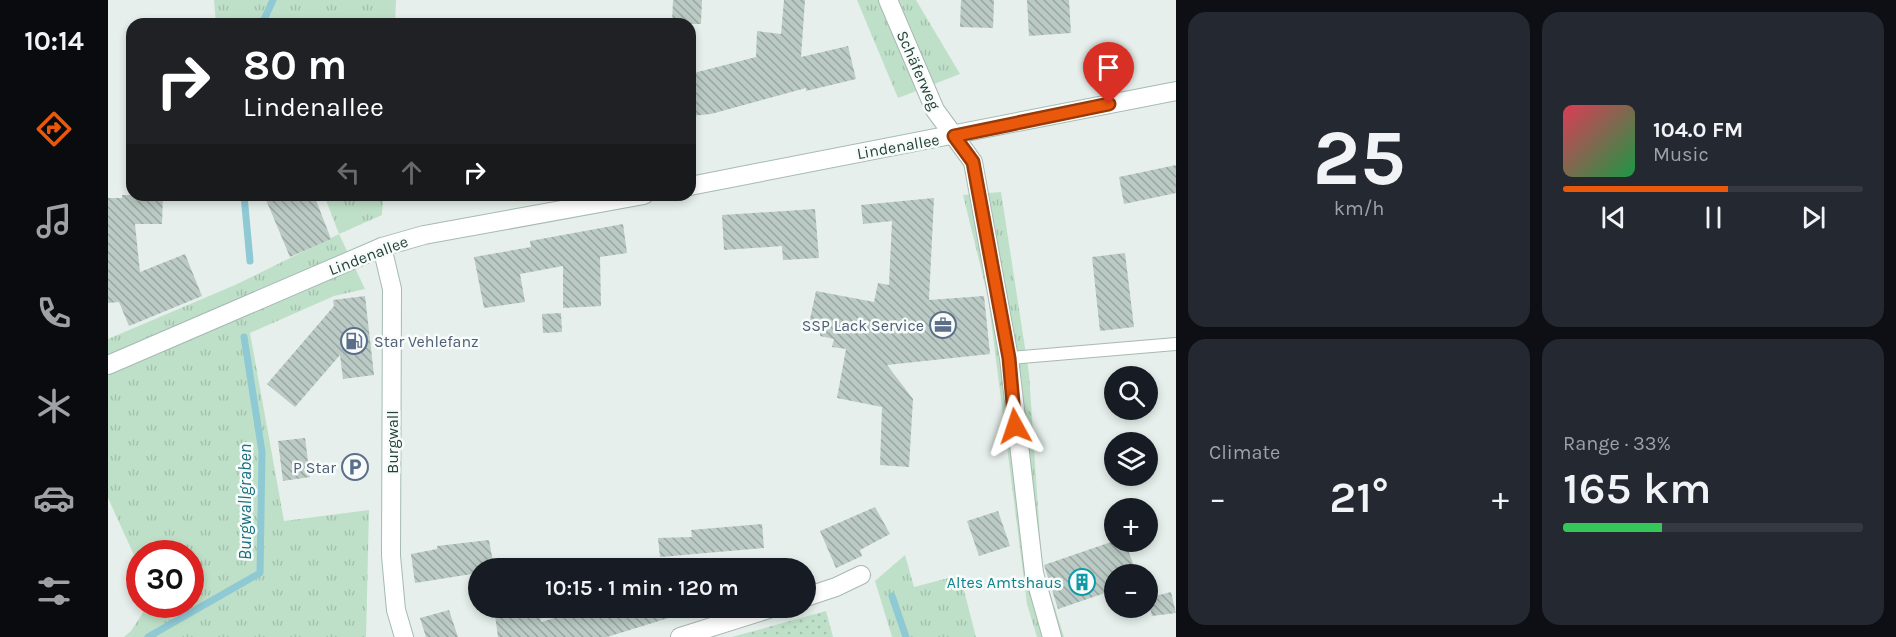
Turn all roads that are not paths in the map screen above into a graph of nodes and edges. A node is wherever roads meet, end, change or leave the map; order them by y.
1 (888, 0) edge
2 (1176, 91) edge
3 (954, 136) junction
4 (696, 185) edge
5 (611, 201) edge
6 (382, 247) junction
7 (1176, 344) edge
8 (1009, 358) junction
9 (108, 365) edge
10 (861, 575) dead end
11 (816, 594) edge
12 (740, 618) edge
13 (404, 637) edge
14 (680, 637) edge
15 (1052, 637) edge

1 - 3 street, Schäferweg
2 - 3 street, Lindenallee
3 - 4 street, Lindenallee
3 - 8 street, Schäferweg
5 - 6 street, Lindenallee
6 - 9 street, Lindenallee
6 - 13 street, Burgwall
7 - 8 lane
8 - 15 street, Schäferweg
10 - 11 street
12 - 14 street

